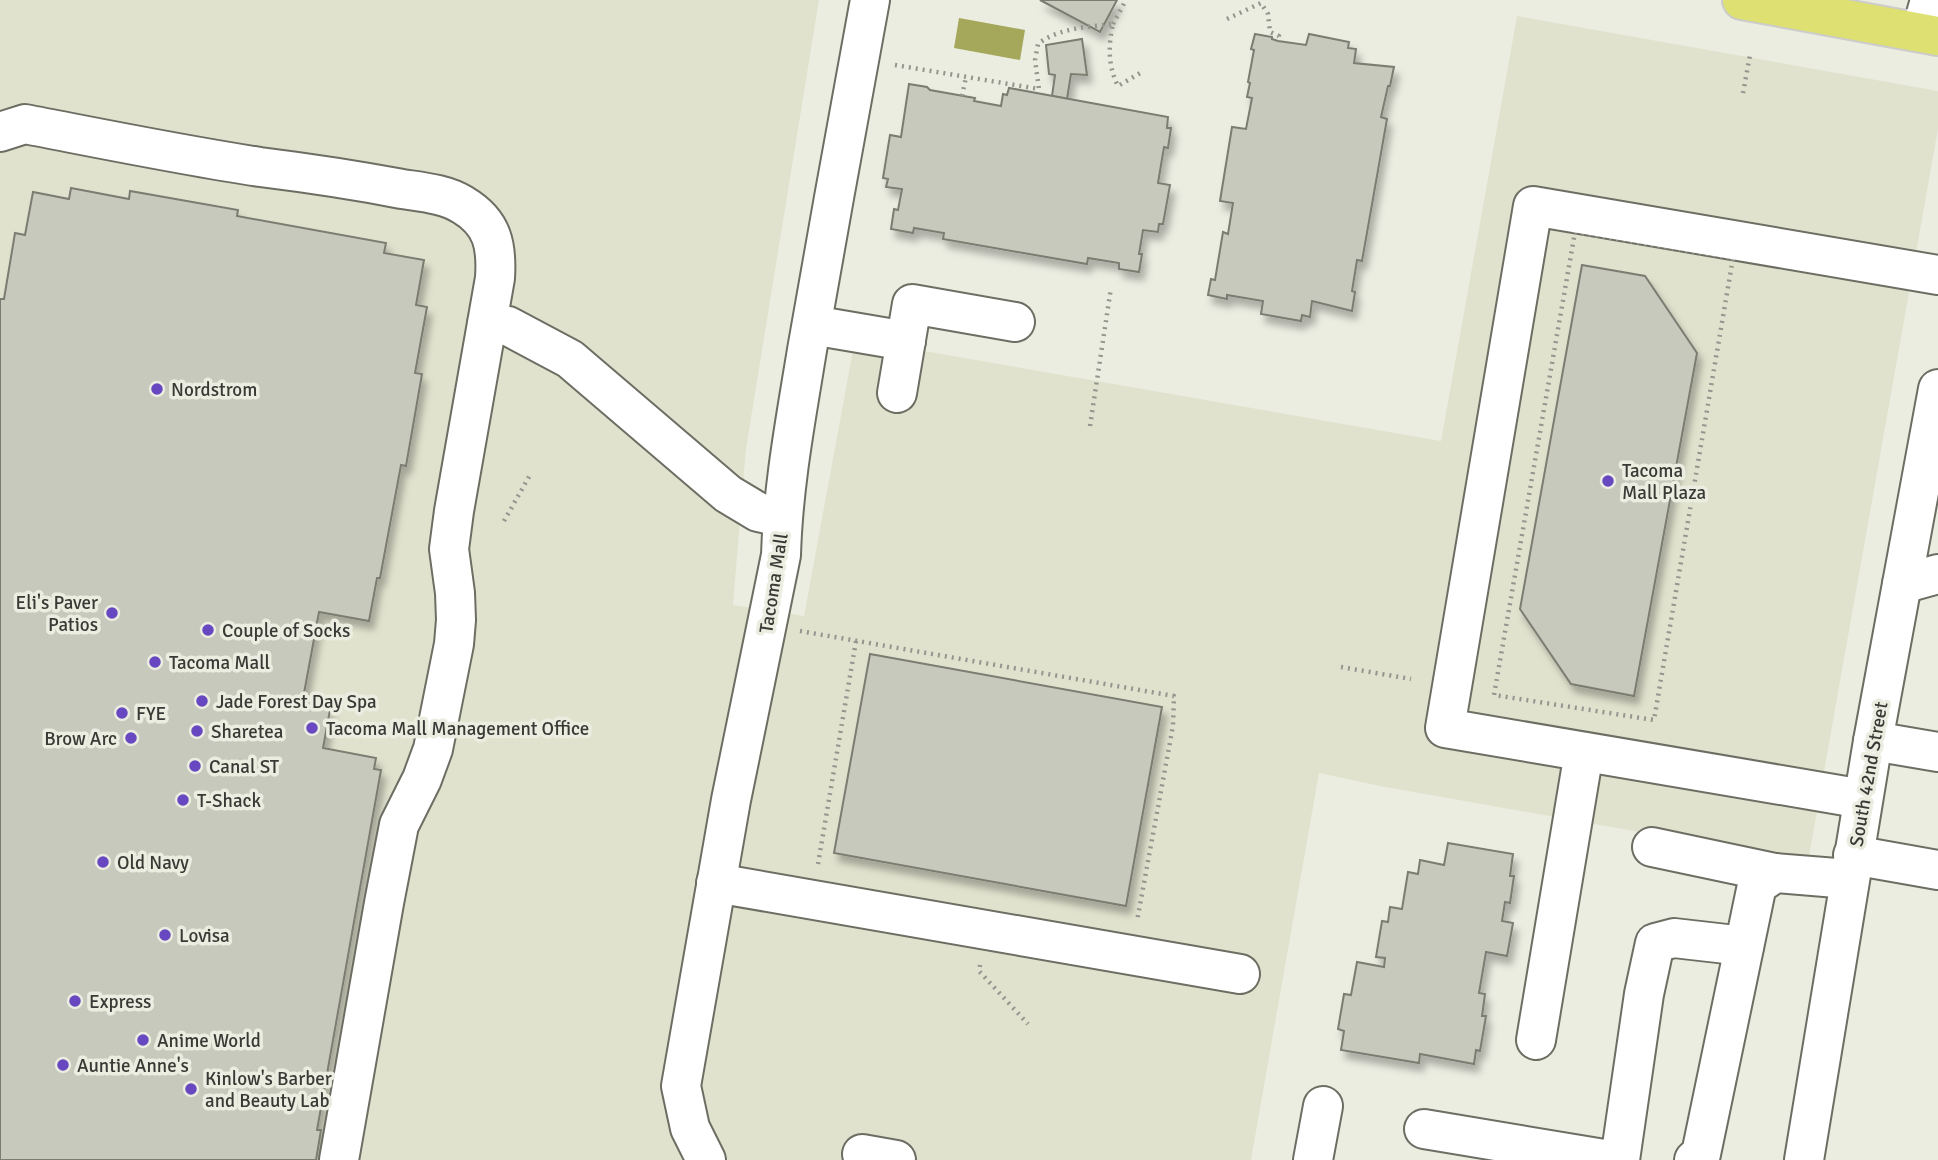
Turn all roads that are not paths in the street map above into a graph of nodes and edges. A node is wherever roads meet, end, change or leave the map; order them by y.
1 (870, 0) edge
2 (1742, 0) edge
3 (1929, 23) edge
4 (0, 132) edge
5 (1938, 275) edge
6 (1015, 322) dead end
7 (486, 324) junction
8 (812, 325) junction
9 (906, 341) junction
10 (1938, 389) edge
11 (897, 393) dead end
12 (782, 517) junction
13 (1920, 579) edge
14 (1873, 741) junction
15 (1584, 752) junction
16 (1938, 752) edge
17 (1863, 799) junction
18 (1652, 847) dead end
19 (1851, 867) junction
20 (1938, 870) edge
21 (1775, 873) junction
22 (716, 883) junction
23 (1744, 946) junction
24 (1240, 974) dead end
25 (1536, 1040) dead end
26 (1322, 1106) dead end
27 (1424, 1129) dead end
28 (339, 1160) edge
29 (706, 1160) edge
30 (1313, 1160) edge
31 (1610, 1160) edge
32 (1620, 1160) edge
33 (1694, 1160) edge
34 (1804, 1160) edge

1 - 8 street, Tacoma Mall
2 - 3 main road
4 - 7 street
5 - 15 street
6 - 9 street
7 - 12 street
7 - 28 street
8 - 9 street
8 - 12 street, Tacoma Mall
9 - 11 street
10 - 13 street, South 42nd Street
12 - 22 street, Tacoma Mall
13 - 14 street, South 42nd Street
14 - 16 street
14 - 17 street, South 42nd Street
15 - 17 street
15 - 25 street
17 - 19 street, South 42nd Street
18 - 21 street
19 - 20 street
19 - 21 street
19 - 34 street, South 42nd Street
21 - 23 street
22 - 24 street
22 - 29 street, Tacoma Mall
23 - 32 street
23 - 33 street
26 - 30 street
27 - 31 street

